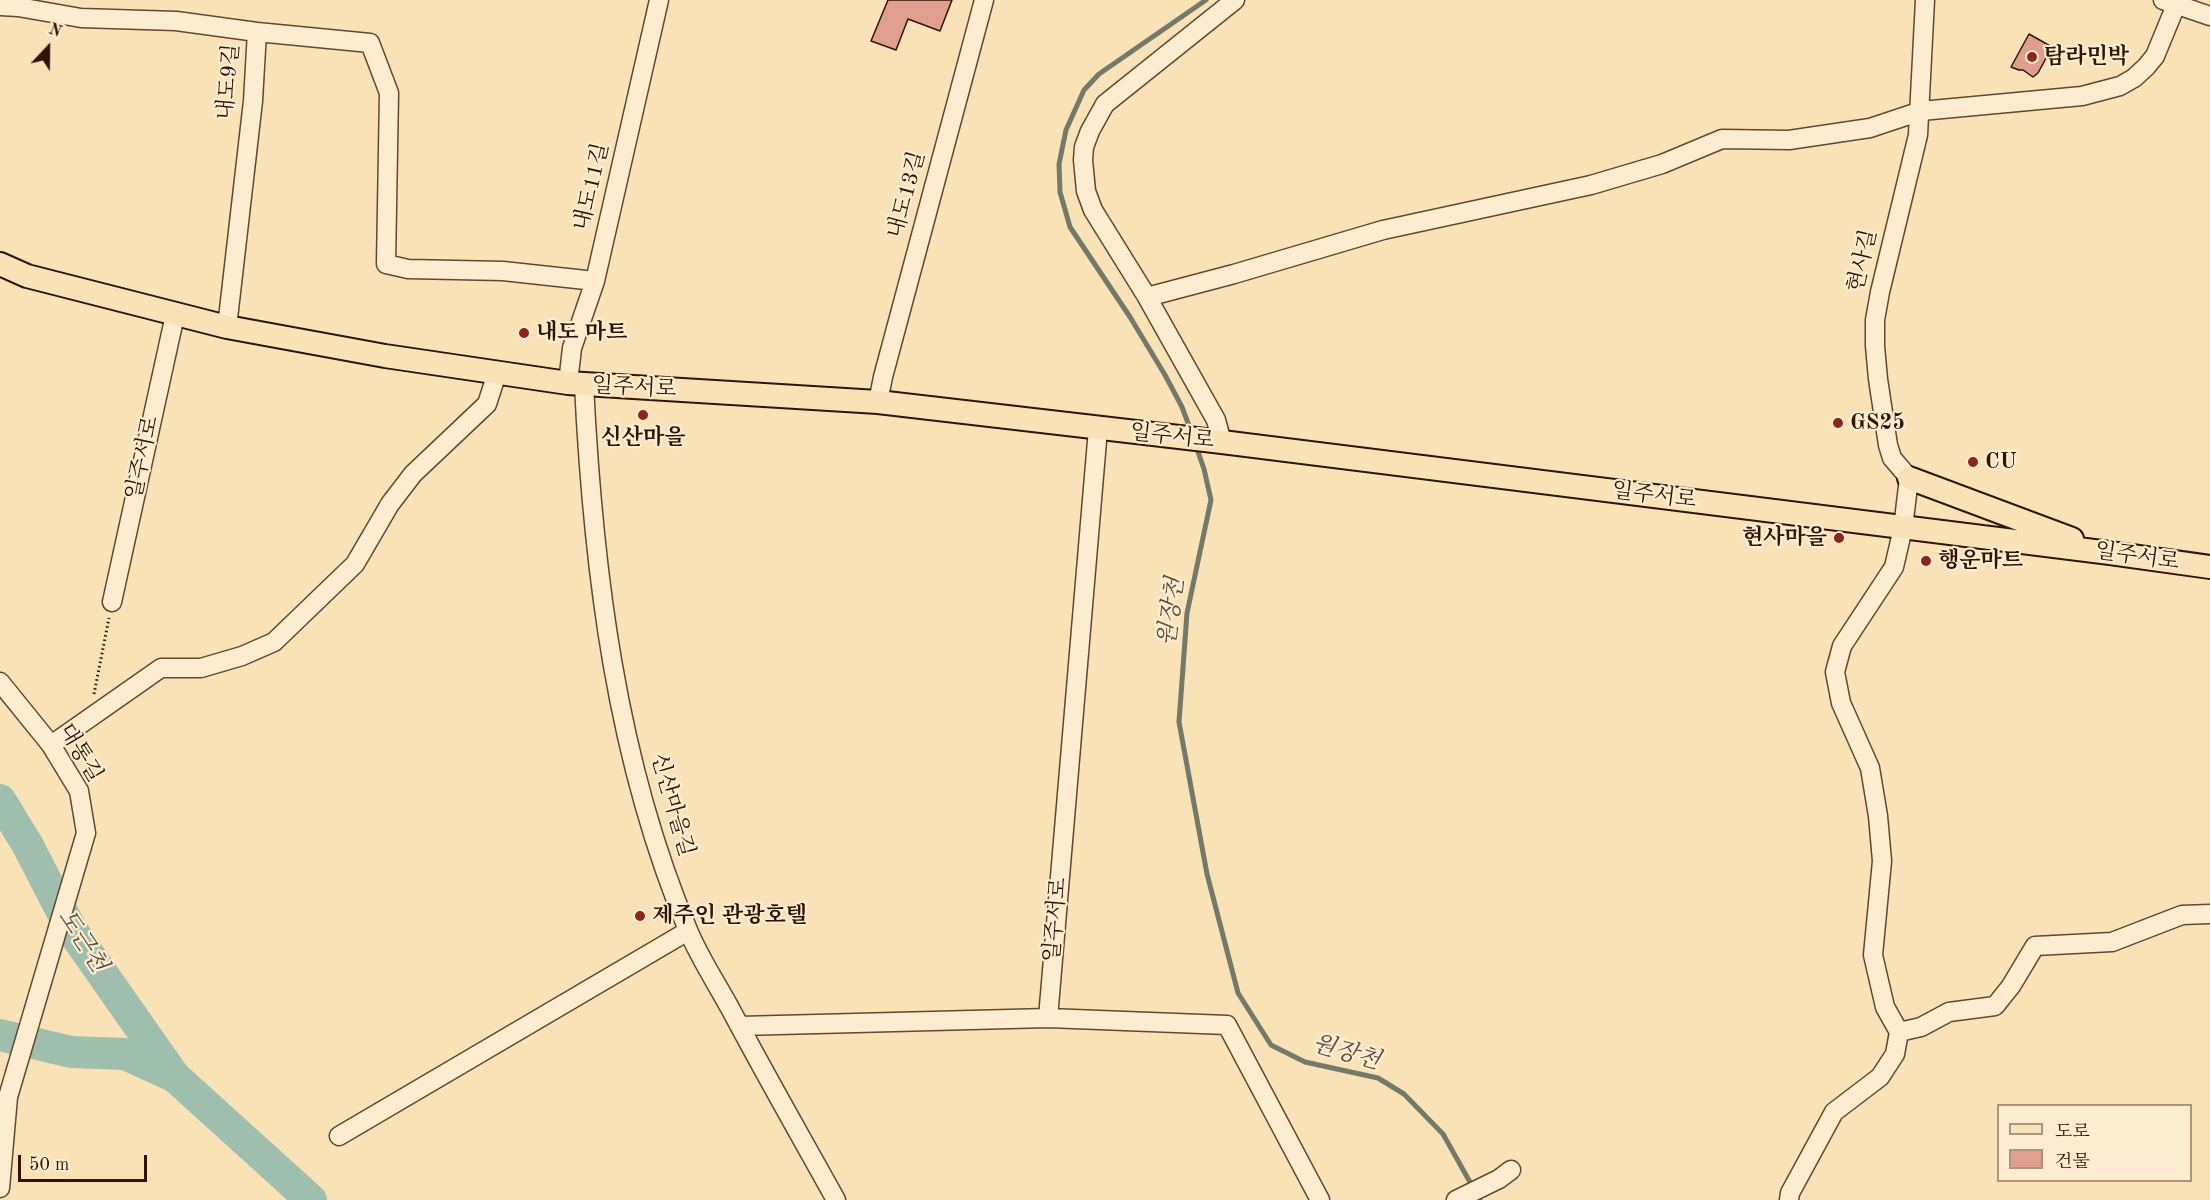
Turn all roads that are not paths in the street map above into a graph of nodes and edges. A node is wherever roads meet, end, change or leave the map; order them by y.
1 (659, 0) edge
2 (983, 0) edge
3 (1234, 0) edge
4 (1925, 0) edge
5 (2169, 2) edge
6 (0, 6) edge
7 (2210, 16) edge
8 (257, 33) junction
9 (1921, 111) junction
10 (0, 264) edge
11 (595, 281) junction
12 (1147, 297) junction
13 (175, 315) junction
14 (227, 327) junction
15 (497, 373) junction
16 (576, 384) junction
17 (878, 402) junction
18 (1098, 429) junction
19 (1214, 441) junction
20 (1909, 478) junction
21 (1903, 528) junction
22 (2110, 553) junction
23 (2210, 567) edge
24 (112, 602) road end
25 (0, 682) edge
26 (51, 745) junction
27 (2210, 914) edge
28 (688, 932) junction
29 (1048, 1018) junction
30 (740, 1026) junction
31 (1899, 1032) junction
32 (339, 1136) dead end
33 (1505, 1174) dead end
34 (0, 1188) edge
35 (836, 1200) edge
36 (1320, 1200) edge
37 (1456, 1200) edge
38 (1789, 1200) edge

1 - 11 street, 내도11길
2 - 17 street, 내도13길
3 - 12 street
4 - 9 street, 현사길
5 - 7 street
5 - 9 street
6 - 8 street
8 - 11 street, 내도9길
8 - 14 street, 내도9길
9 - 12 street
9 - 20 street, 현사길
10 - 13 main road, 일주서로
11 - 16 street, 내도11길
12 - 19 street
13 - 14 main road, 일주서로
13 - 24 street, 일주서로
14 - 15 main road, 일주서로
15 - 16 main road, 일주서로
15 - 26 street
16 - 17 main road, 일주서로
16 - 28 street, 신산마을길
17 - 18 main road, 일주서로
18 - 19 main road, 일주서로
18 - 29 street, 일주서로
19 - 21 main road, 일주서로
20 - 21 street
20 - 22 main road
21 - 22 main road, 일주서로
21 - 31 street
22 - 23 main road, 일주서로
25 - 26 street, 대통길
26 - 34 street, 대통길
27 - 31 street
28 - 30 street, 신산마을길
28 - 32 street
29 - 30 street
29 - 36 street
30 - 35 street, 신산마을길
31 - 38 street
33 - 37 street

